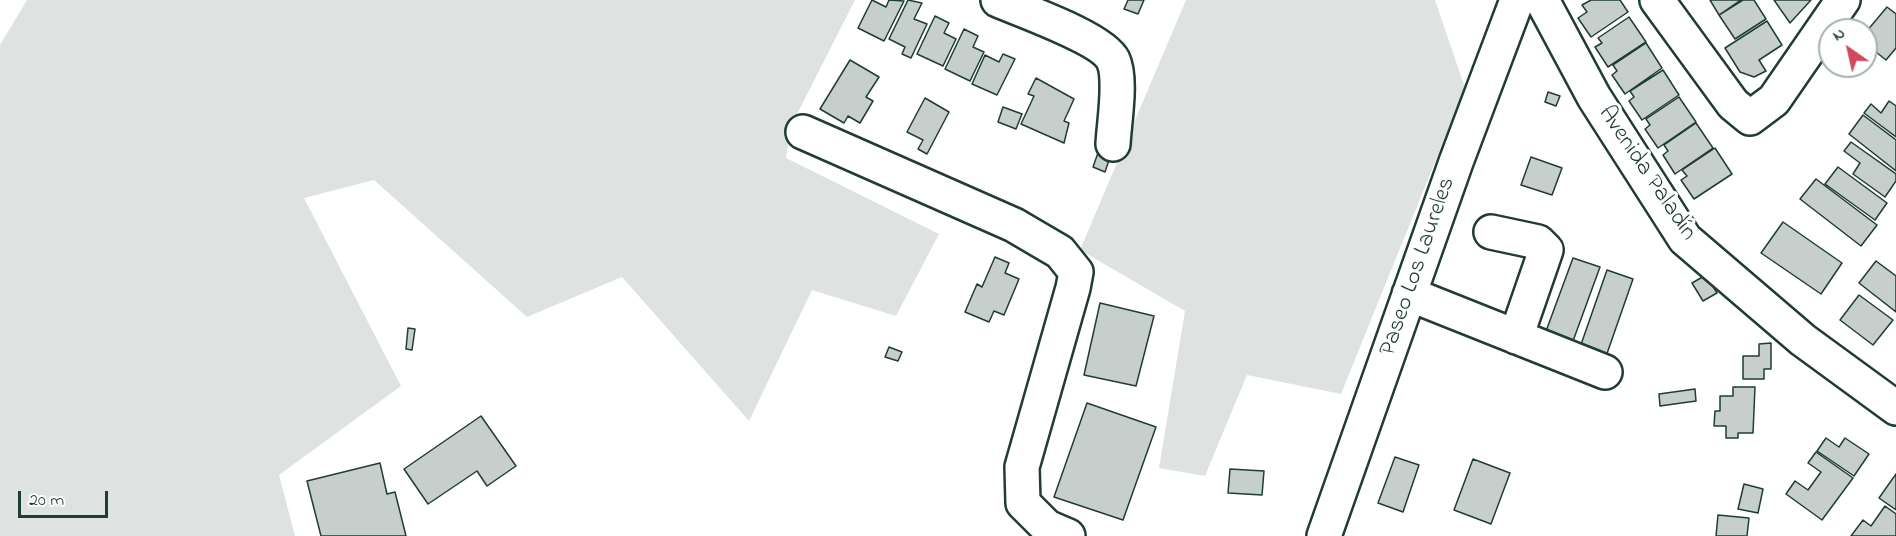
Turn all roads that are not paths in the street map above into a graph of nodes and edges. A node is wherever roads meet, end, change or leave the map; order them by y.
1 (998, 0) edge
2 (1517, 0) edge
3 (1542, 0) edge
4 (1657, 0) edge
5 (1843, 0) edge
6 (803, 132) dead end
7 (1113, 144) dead end
8 (1491, 232) dead end
9 (1410, 294) junction
10 (1516, 337) junction
11 (1605, 372) dead end
12 (1896, 408) edge
13 (1068, 536) edge
14 (1324, 536) edge

1 - 7 street
2 - 9 street, Paseo Los Laureles
3 - 12 street, Avenida Paladín
4 - 5 street
6 - 13 street
8 - 10 street
9 - 10 street
9 - 14 street, Paseo Los Laureles
10 - 11 street

